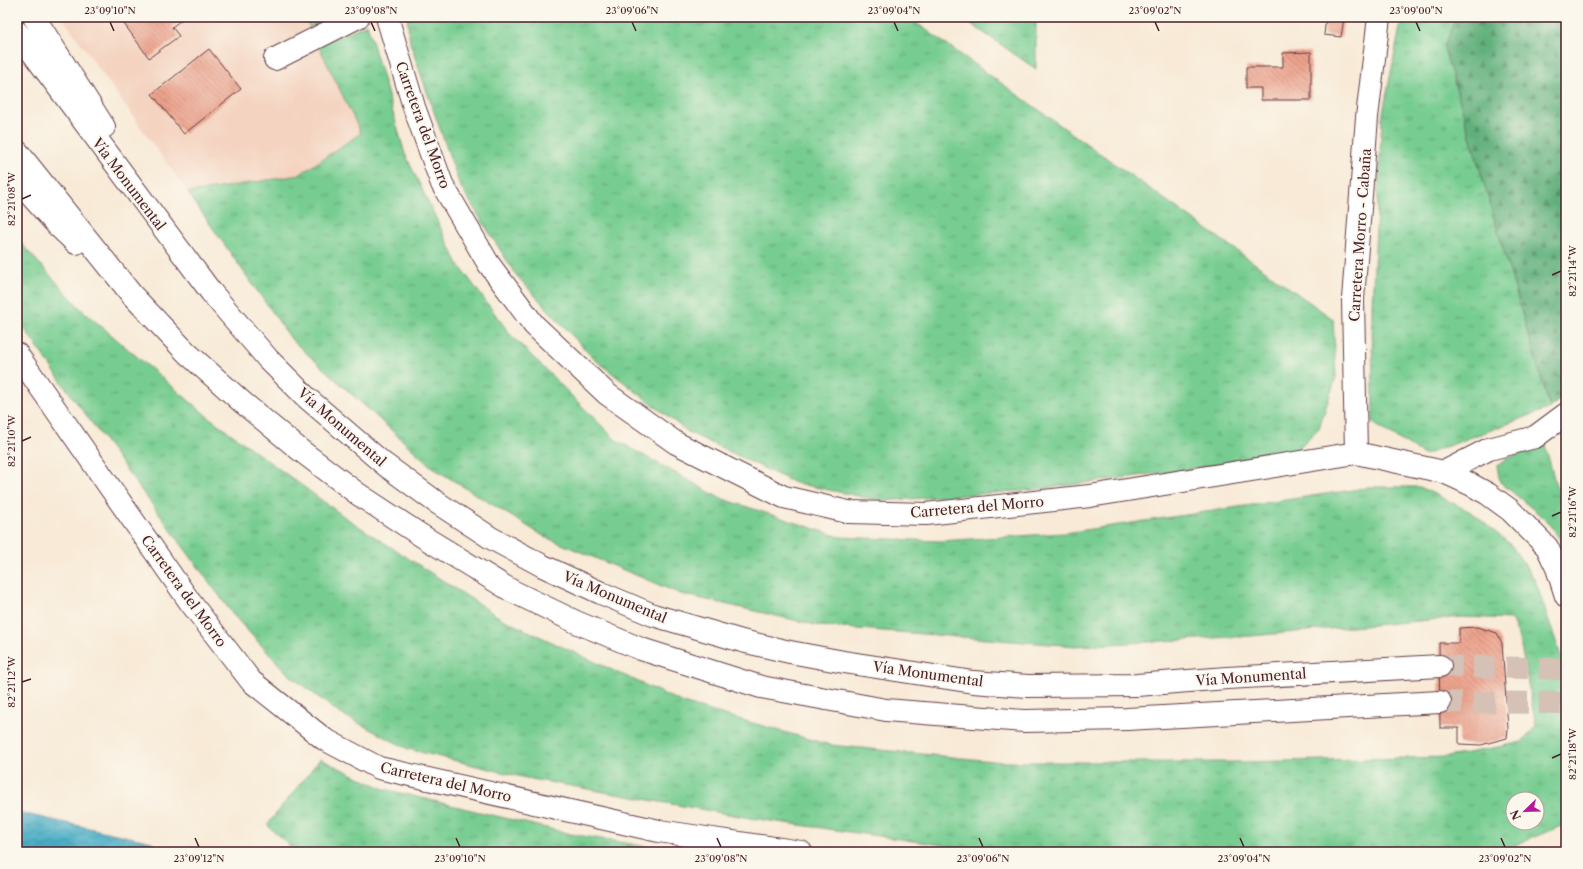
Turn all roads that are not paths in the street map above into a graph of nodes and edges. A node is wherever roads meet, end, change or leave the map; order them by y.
1 (34, 17) edge
2 (358, 17) edge
3 (387, 17) edge
4 (1379, 17) edge
5 (17, 32) edge
6 (275, 59) dead end
7 (17, 151) edge
8 (17, 180) edge
9 (174, 243) junction
10 (132, 295) junction
11 (17, 354) edge
12 (1566, 414) edge
13 (1356, 453) junction
14 (1444, 472) junction
15 (1566, 596) edge
16 (1440, 666) tunnel mouth
17 (1440, 702) tunnel mouth
18 (801, 852) edge

1 - 9 main road
2 - 6 main road
3 - 13 main road, Carretera del Morro
4 - 13 main road, Carretera Morro - Cabaña
5 - 9 main road, Vía Monumental
7 - 10 main road
8 - 10 main road
9 - 16 main road, Vía Monumental
10 - 17 main road
11 - 18 main road, Carretera del Morro
12 - 14 main road
13 - 14 main road, Carretera del Morro
14 - 15 main road, Carretera del Morro

